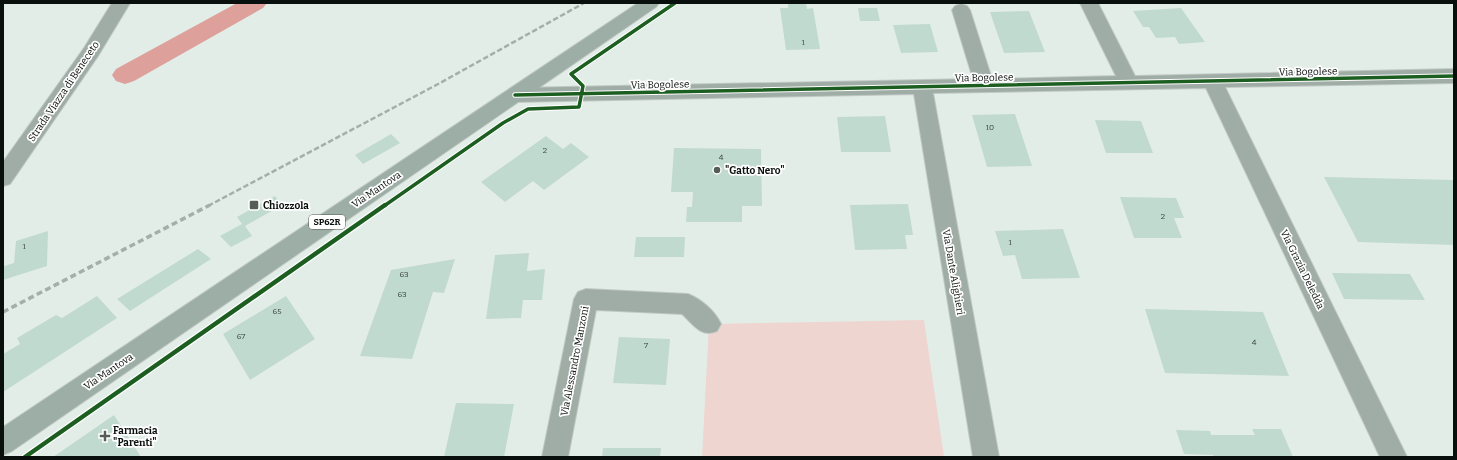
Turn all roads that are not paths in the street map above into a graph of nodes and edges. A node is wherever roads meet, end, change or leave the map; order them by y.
1 (121, 3) edge
2 (650, 3) edge
3 (1089, 3) edge
4 (961, 10) dead end
5 (1454, 76) edge
6 (1212, 80) junction
7 (1129, 83) junction
8 (984, 85) junction
9 (922, 87) junction
10 (515, 95) junction
11 (3, 178) edge
12 (709, 324) dead end
13 (3, 442) edge
14 (555, 457) edge
15 (986, 457) edge
16 (1394, 457) edge

1 - 11 street, Strada Viazza di Beneceto
2 - 10 main road, Via Mantova / SP62R
3 - 7 street
4 - 8 street
5 - 6 street, Via Bogolese
6 - 7 street, Via Bogolese
6 - 16 street, Via Grazia Deledda
7 - 8 street, Via Bogolese
8 - 9 street, Via Bogolese
9 - 10 street, Via Bogolese
9 - 15 street, Via Dante Alighieri
10 - 13 main road, Via Mantova / SP62R
12 - 14 street, Via Alessandro Manzoni

